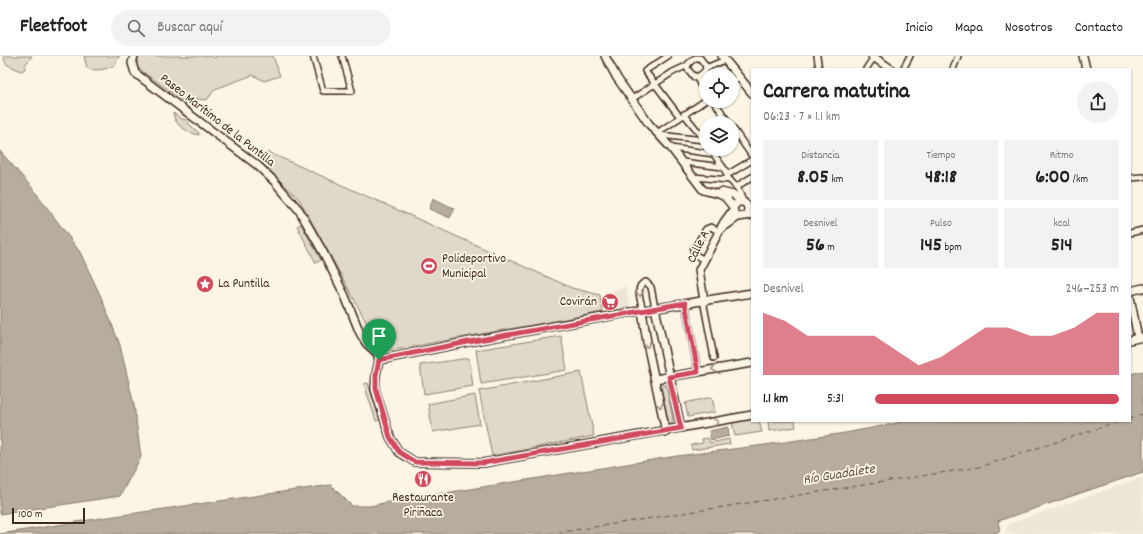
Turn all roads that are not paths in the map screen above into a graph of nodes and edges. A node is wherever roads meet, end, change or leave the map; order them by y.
1 (134, 56) edge
2 (313, 56) edge
3 (342, 56) edge
4 (605, 56) edge
5 (668, 56) edge
6 (817, 56) edge
7 (873, 56) edge
8 (910, 56) edge
9 (958, 56) edge
10 (1083, 56) edge
11 (697, 57) edge
12 (723, 58) edge
13 (688, 65) junction
14 (706, 68) joint
15 (731, 68) edge
16 (819, 68) edge
17 (867, 68) edge
18 (890, 68) edge
19 (904, 68) edge
20 (953, 68) edge
21 (1086, 68) edge
22 (699, 75) edge
23 (696, 76) junction
24 (739, 77) edge
25 (699, 82) edge
26 (655, 84) junction
27 (751, 92) edge
28 (632, 99) junction
29 (699, 105) edge
30 (682, 116) junction
31 (658, 134) junction
32 (699, 134) edge
33 (739, 137) edge
34 (699, 140) edge
35 (671, 148) junction
36 (699, 150) edge
37 (751, 155) edge
38 (716, 156) edge
39 (751, 161) edge
40 (682, 162) junction
41 (723, 167) junction
42 (693, 177) junction
43 (1143, 177) edge
44 (729, 178) junction
45 (751, 178) edge
46 (1131, 178) edge
47 (738, 189) junction
48 (703, 190) junction
49 (743, 202) junction
50 (733, 209) junction
51 (747, 214) edge
52 (721, 230) junction
53 (1143, 230) edge
54 (1131, 233) edge
55 (704, 260) junction
56 (1143, 288) edge
57 (1131, 290) edge
58 (751, 293) edge
59 (704, 300) junction
60 (1131, 301) edge
61 (685, 303) junction
62 (655, 308) junction
63 (642, 310) junction
64 (1140, 338) edge
65 (714, 358) dead end
66 (379, 360) junction
67 (751, 363) edge
68 (698, 372) junction
69 (669, 377) junction
70 (655, 379) junction
71 (751, 415) edge
72 (681, 428) junction
73 (666, 432) junction

1 - 66 street, Paseo Marítimo de la Puntilla
2 - 3 street
4 - 28 street
5 - 26 street
6 - 16 street
7 - 17 street
7 - 18 street
8 - 19 street
9 - 20 street
10 - 21 street
11 - 13 street
11 - 14 street
12 - 14 street
12 - 15 street
13 - 23 street
13 - 26 street
22 - 23 street
23 - 25 street
24 - 27 street
26 - 28 street
26 - 30 street
28 - 31 street
29 - 30 street
30 - 31 street
30 - 32 street
31 - 34 street
31 - 35 street
33 - 37 street
35 - 36 street
35 - 40 street
38 - 41 street
39 - 44 street
40 - 41 street
40 - 42 street
41 - 44 street
42 - 44 street
42 - 48 street
43 - 46 street
44 - 47 street
45 - 47 street
47 - 49 street
48 - 49 street
48 - 50 street
49 - 50 street
49 - 51 street
50 - 51 street
50 - 52 street, Calle A
51 - 52 street, Calle A
52 - 55 street, Calle A
52 - 55 street
53 - 54 street
55 - 59 street, Calle A
56 - 57 street
58 - 59 street
59 - 61 street
59 - 65 street
60 - 64 street
61 - 62 street
61 - 68 street
62 - 63 street
62 -> 63 street
62 - 69 street
63 - 66 street
63 -> 70 street
66 - 73 street
67 -> 68 street
68 - 69 street
69 - 70 street
69 - 72 street
70 -> 73 street
72 -> 71 street
72 - 73 street

